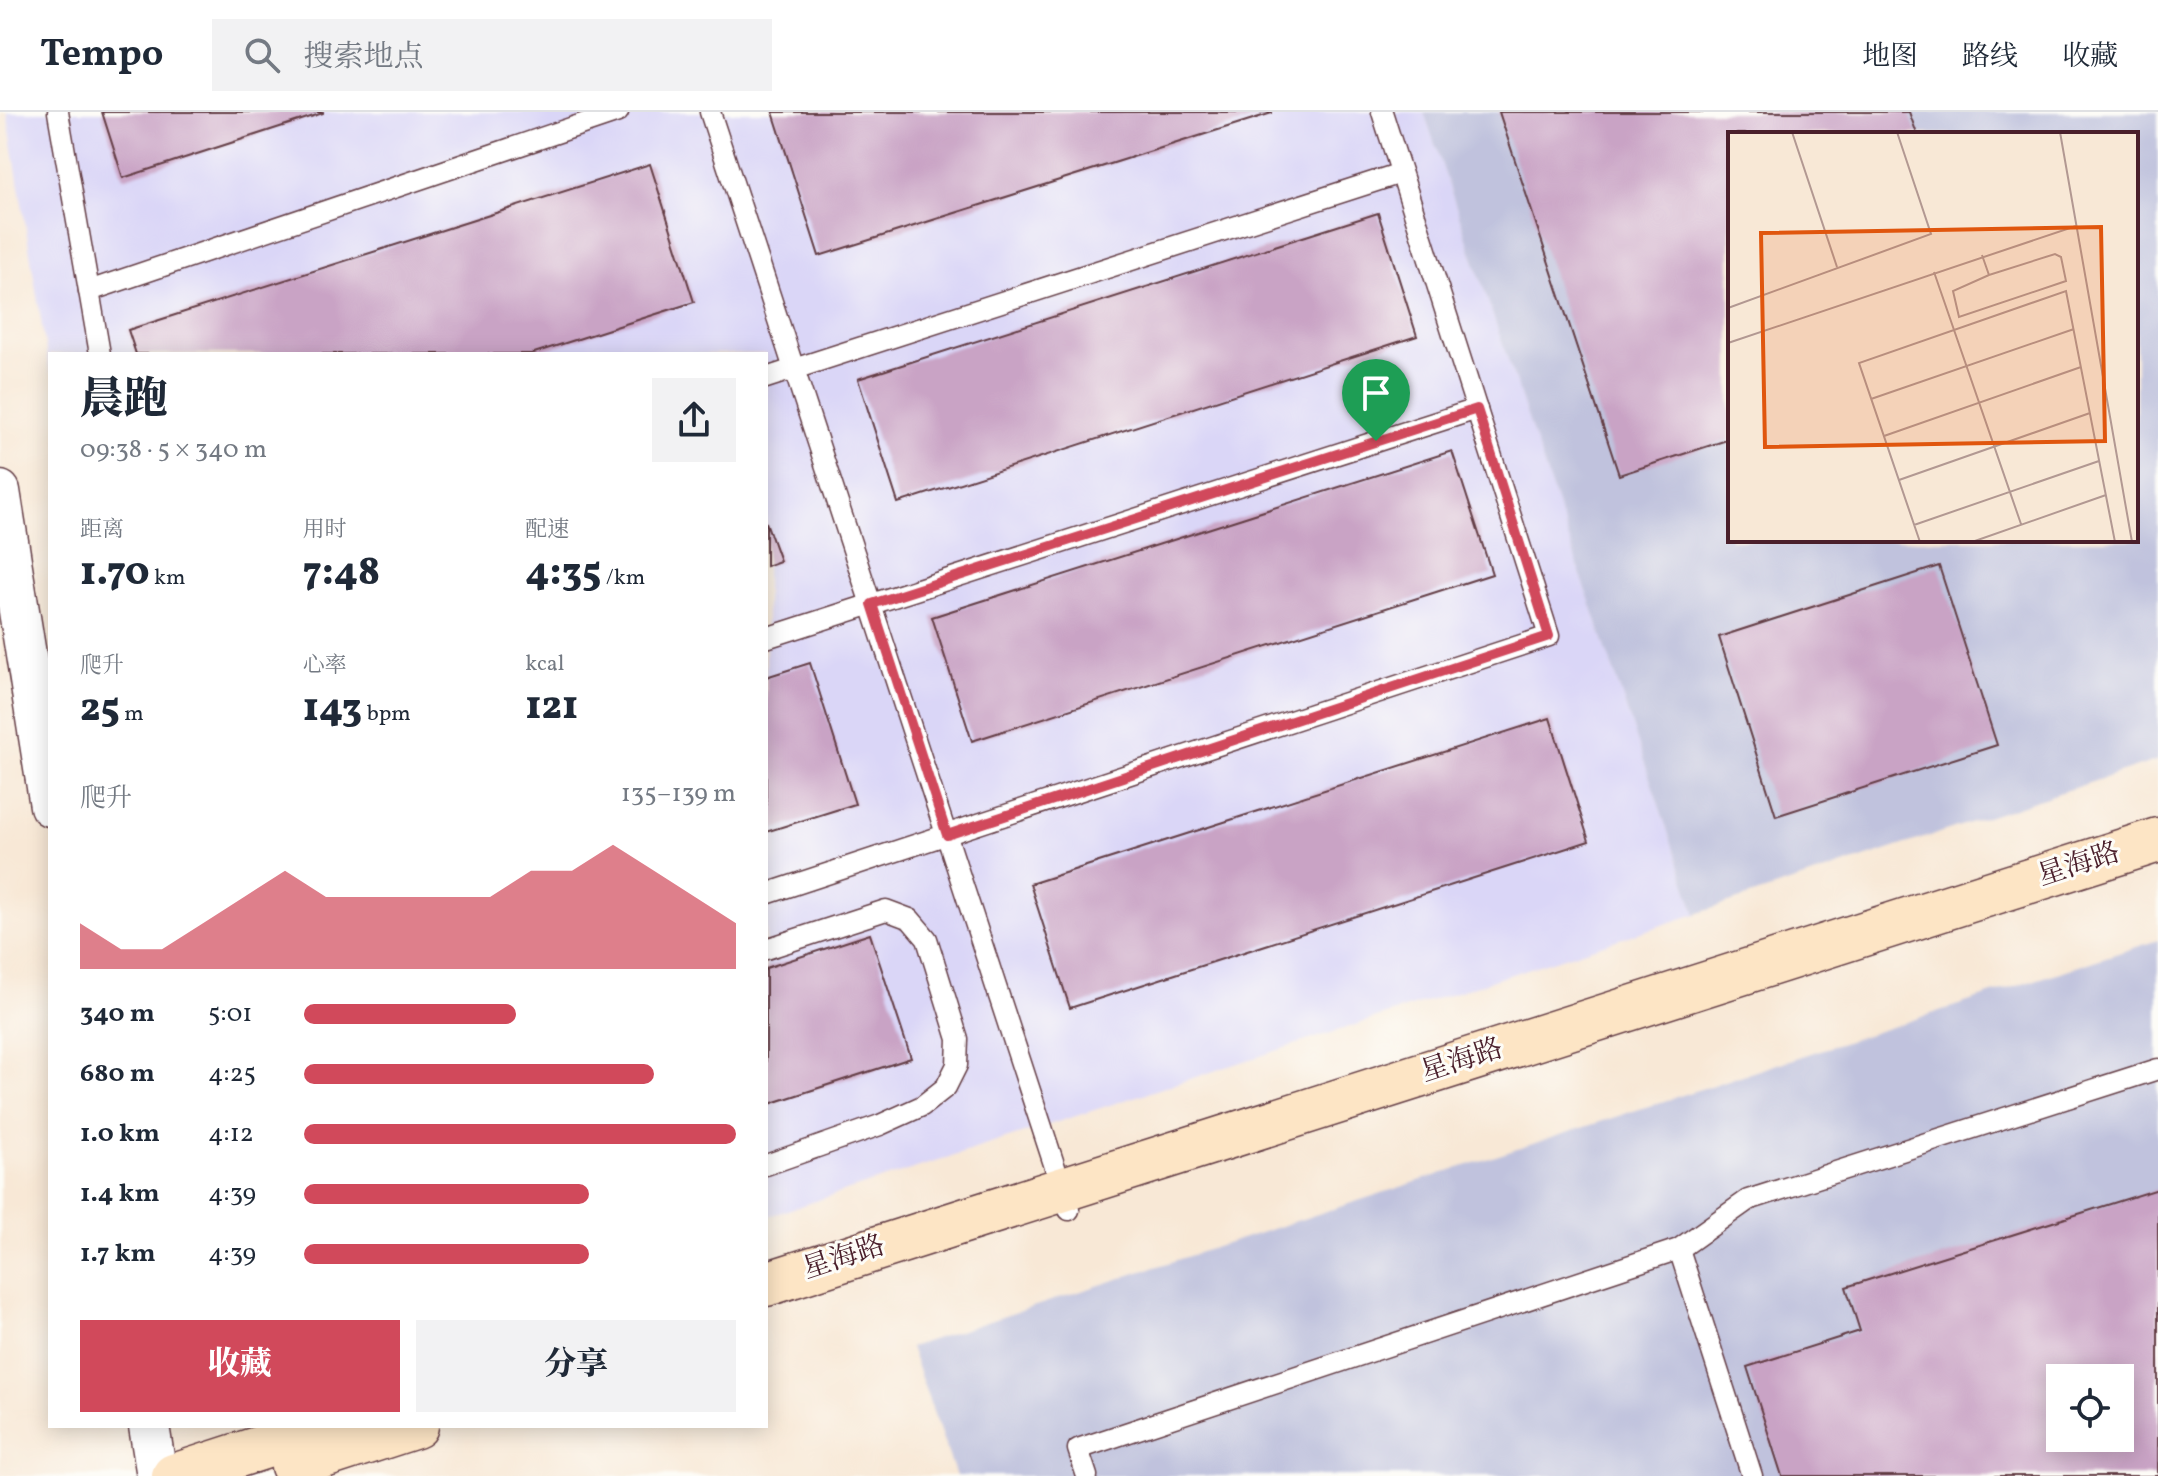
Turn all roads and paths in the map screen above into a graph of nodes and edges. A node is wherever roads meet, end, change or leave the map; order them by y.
1 (58, 112) edge
2 (618, 112) edge
3 (710, 112) edge
4 (1382, 112) edge
5 (1401, 173) junction
6 (89, 291) junction
7 (100, 352) edge
8 (794, 369) junction
9 (768, 377) edge
10 (1477, 409) junction
11 (0, 491) edge
12 (872, 604) junction
13 (768, 637) edge
14 (48, 793) edge
15 (947, 835) junction
16 (2158, 840) edge
17 (2158, 868) edge
18 (768, 893) edge
19 (768, 948) edge
20 (2158, 1069) edge
21 (768, 1164) edge
22 (1066, 1199) junction
23 (1679, 1249) junction
24 (768, 1283) edge
25 (768, 1310) edge
26 (149, 1428) edge
27 (322, 1428) edge
28 (410, 1428) edge
29 (157, 1476) edge
30 (174, 1476) edge
31 (264, 1476) edge
32 (1087, 1476) edge
33 (1752, 1476) edge

1 - 6 lane
2 - 6 lane
3 - 8 lane
4 - 5 lane
5 - 8 lane
5 - 10 lane
6 - 7 lane
8 - 9 lane
8 - 12 lane
10 - 12 lane
10 - 15 lane
11 - 14 street
12 - 13 lane
12 - 15 lane
15 - 18 lane
15 - 22 lane
16 - 22 street, 星海路
17 - 22 street, 星海路
19 - 21 lane
20 - 23 lane
22 - 24 street, 星海路
22 - 25 street, 星海路
23 - 32 lane
23 - 33 lane
26 - 29 street
27 - 30 street
28 - 31 street

